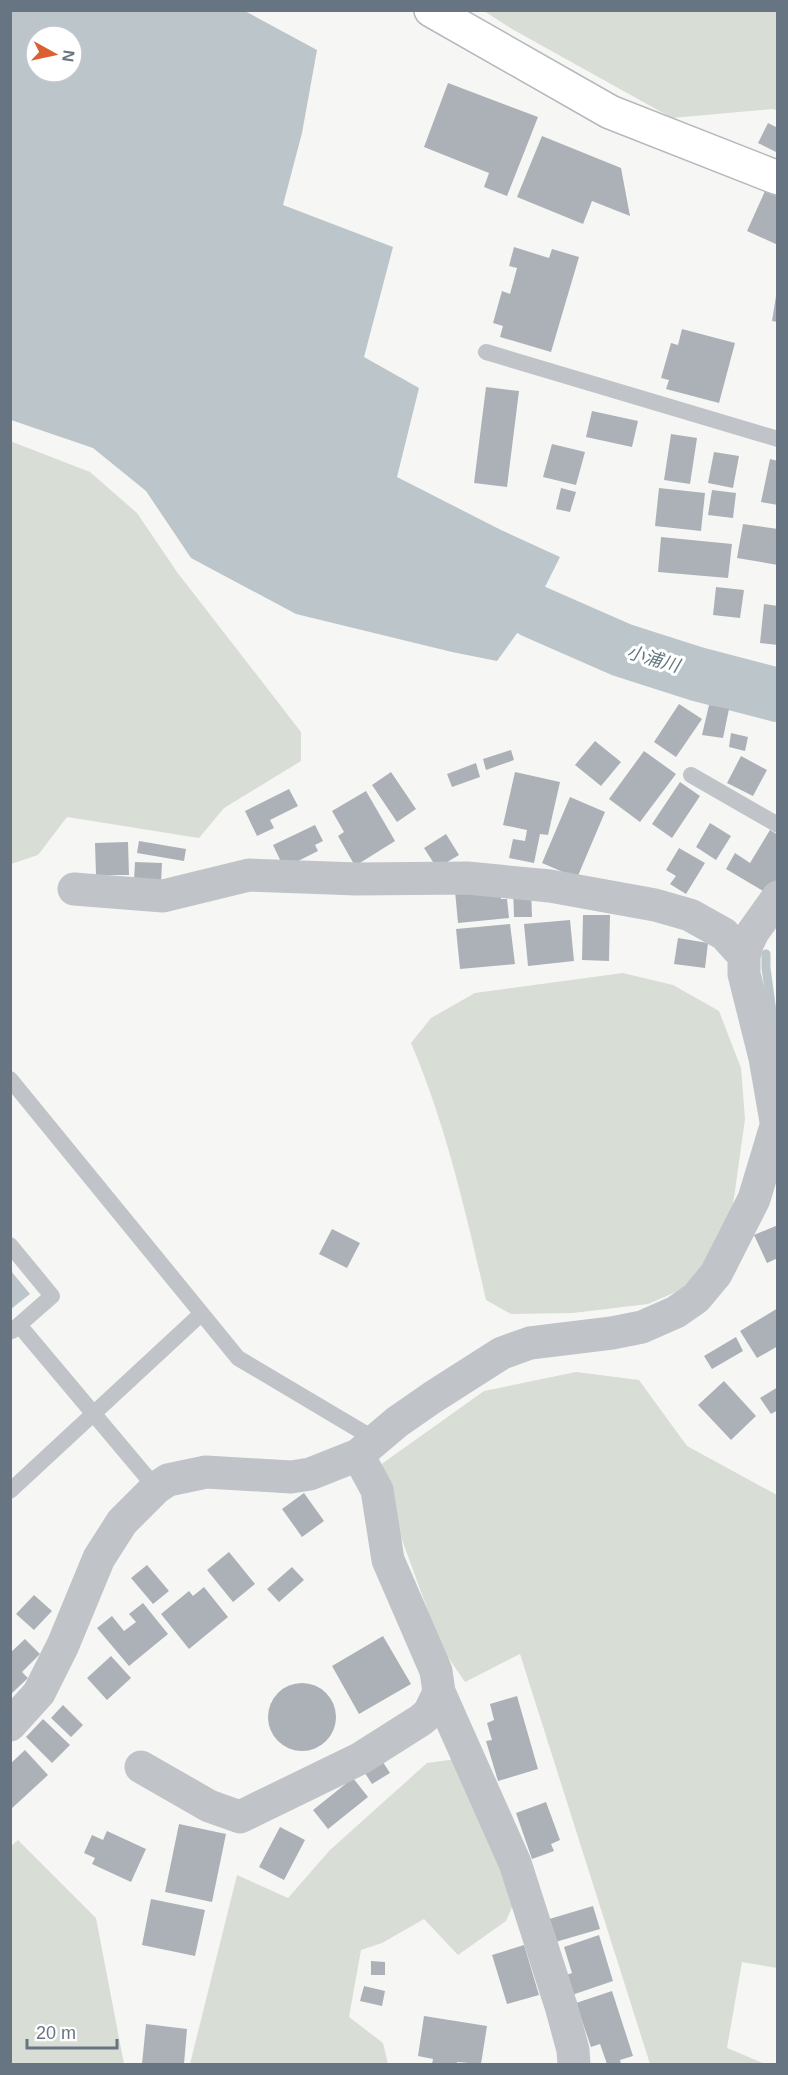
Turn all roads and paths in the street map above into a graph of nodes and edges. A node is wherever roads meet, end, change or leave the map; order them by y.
1 (431, 10) edge
2 (777, 178) edge
3 (486, 352) dead end
4 (777, 439) edge
5 (691, 775) dead end
6 (777, 825) edge
7 (74, 889) dead end
8 (777, 897) edge
9 (744, 956) junction
10 (10, 1079) edge
11 (777, 1130) edge
12 (10, 1245) edge
13 (201, 1314) junction
14 (15, 1328) edge
15 (94, 1412) junction
16 (367, 1447) junction
17 (156, 1488) junction
18 (10, 1491) edge
19 (439, 1692) junction
20 (10, 1725) edge
21 (141, 1767) dead end
22 (574, 2064) edge

1 - 2 street
3 - 4 lane
5 - 6 lane
7 - 9 street
8 - 9 street
9 - 11 street
10 - 13 lane
11 - 16 street
12 - 14 lane
13 - 15 lane
13 - 16 lane
14 - 15 lane
15 - 17 lane
15 - 18 lane
16 - 17 street
16 - 19 street
17 - 20 street
19 - 21 street
19 - 22 street

